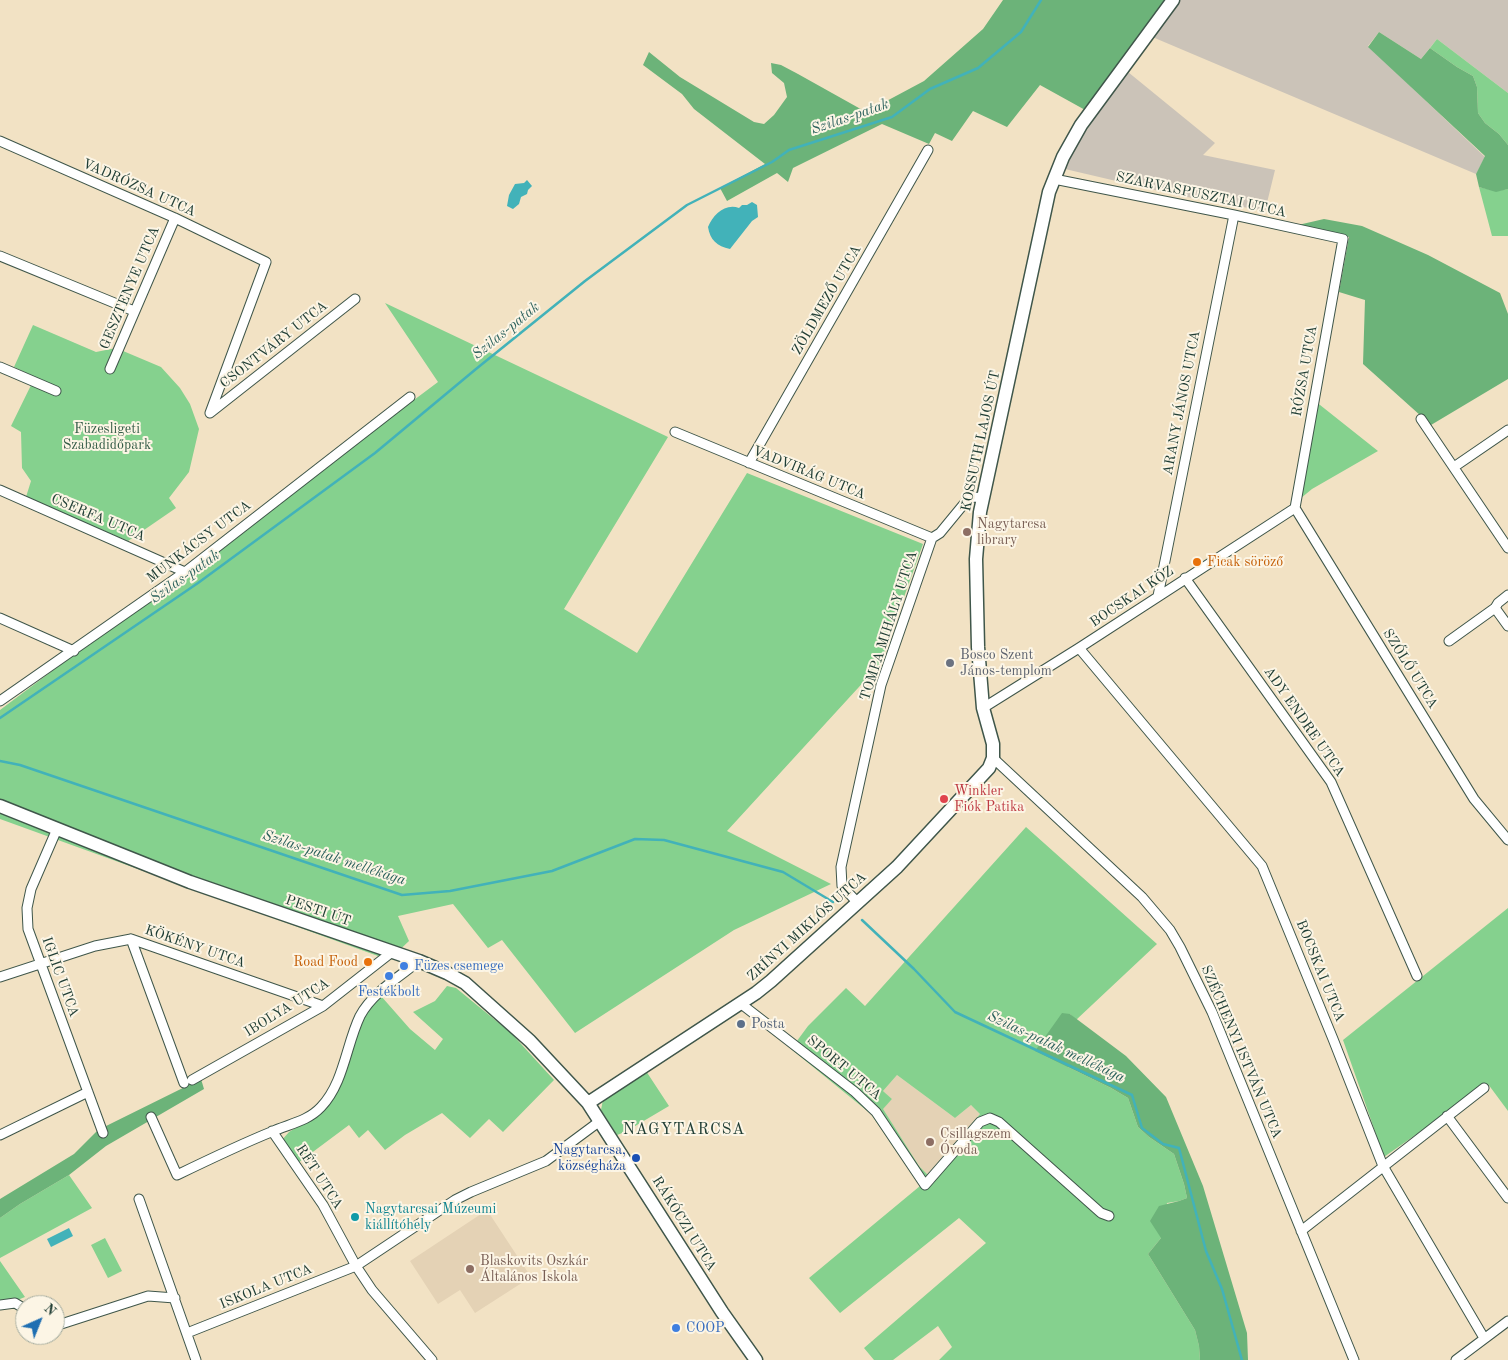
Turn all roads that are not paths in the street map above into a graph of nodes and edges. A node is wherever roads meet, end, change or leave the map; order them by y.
1 (1173, 0) edge
2 (0, 141) edge
3 (928, 150) dead end
4 (1054, 178) junction
5 (1234, 215) junction
6 (175, 218) junction
7 (1343, 239) joint
8 (0, 256) edge
9 (355, 299) dead end
10 (134, 311) junction
11 (0, 367) edge
12 (110, 369) dead end
13 (56, 391) dead end
14 (410, 397) dead end
15 (210, 413) joint
16 (1421, 419) dead end
17 (1508, 430) edge
18 (675, 432) dead end
19 (749, 463) junction
20 (1454, 467) junction
21 (0, 490) edge
22 (983, 498) junction
23 (1295, 508) junction
24 (932, 538) junction
25 (1508, 548) edge
26 (185, 572) junction
27 (1185, 578) junction
28 (1508, 595) edge
29 (1158, 596) junction
30 (1495, 608) junction
31 (0, 618) edge
32 (1508, 626) edge
33 (1449, 641) dead end
34 (1079, 648) junction
35 (74, 651) junction
36 (0, 701) edge
37 (983, 708) junction
38 (993, 758) junction
39 (0, 806) edge
40 (57, 830) junction
41 (1508, 840) edge
42 (856, 904) junction
43 (131, 939) junction
44 (392, 952) junction
45 (419, 961) junction
46 (41, 963) junction
47 (1417, 976) dead end
48 (0, 977) edge
49 (740, 1003) junction
50 (323, 1006) junction
51 (1484, 1088) dead end
52 (88, 1092) junction
53 (588, 1103) junction
54 (1447, 1116) junction
55 (151, 1117) dead end
56 (600, 1121) junction
57 (272, 1131) junction
58 (103, 1133) dead end
59 (0, 1135) edge
60 (1383, 1166) junction
61 (1508, 1198) edge
62 (139, 1199) dead end
63 (1110, 1216) dead end
64 (1301, 1231) junction
65 (356, 1266) junction
66 (174, 1298) junction
67 (15, 1303) edge
68 (0, 1305) edge
69 (1508, 1321) edge
70 (65, 1323) edge
71 (187, 1333) junction
72 (1484, 1338) junction
73 (196, 1360) edge
74 (432, 1360) edge
75 (756, 1360) edge
76 (1354, 1360) edge
77 (1456, 1360) edge

1 - 4 main road, KOSSUTH LAJOS ÚT
2 - 6 street, VADRÓZSA UTCA
3 - 19 street, ZÖLDMEZŐ UTCA
4 - 5 street, SZARVASPUSZTAI UTCA
4 - 22 main road, KOSSUTH LAJOS ÚT
5 - 7 street, SZARVASPUSZTAI UTCA
5 - 29 street, ARANY JÁNOS UTCA
6 - 10 street, GESZTENYE UTCA
6 - 15 street, VADRÓZSA UTCA
7 - 23 street, RÓZSA UTCA
8 - 10 street
9 - 15 street, CSONTVÁRY UTCA
10 - 12 street, GESZTENYE UTCA
11 - 13 street
14 - 26 street, MUNKÁCSY UTCA
16 - 20 street
17 - 20 street
18 - 19 street, VADVIRÁG UTCA
19 - 24 street, VADVIRÁG UTCA
20 - 25 street
21 - 26 street, CSERFA UTCA
22 - 24 street, TOMPA MIHÁLY UTCA
22 - 37 main road, KOSSUTH LAJOS ÚT
23 - 27 street, BOCSKAI KÖZ
23 - 41 street, SZŐLŐ UTCA
24 - 42 street, TOMPA MIHÁLY UTCA
26 - 35 street, MUNKÁCSY UTCA
27 - 29 street, BOCSKAI KÖZ
27 - 47 street, ADY ENDRE UTCA
28 - 30 street
29 - 34 street, BOCSKAI KÖZ
30 - 32 street
30 - 33 street
31 - 35 street
34 - 37 street, BOCSKAI KÖZ
34 - 60 street, BOCSKAI UTCA
35 - 36 street, MUNKÁCSY UTCA
37 - 38 main road, KOSSUTH LAJOS ÚT
38 - 42 main road, ZRÍNYI MIKLÓS UTCA
38 - 64 street, SZÉCHENYI ISTVÁN UTCA
39 - 40 main road, PESTI ÚT
40 - 44 main road, PESTI ÚT
40 - 46 street, IGLIC UTCA
42 - 49 main road, ZRÍNYI MIKLÓS UTCA
43 - 46 street, KÖKÉNY UTCA
43 - 50 street, KÖKÉNY UTCA
43 - 50 street, IBOLYA UTCA
44 - 45 main road, PESTI ÚT
44 - 50 street, IBOLYA UTCA
45 - 53 main road, PESTI ÚT
45 - 57 street
46 - 48 street, KÖKÉNY UTCA
46 - 52 street, IGLIC UTCA
49 - 53 main road, ZRÍNYI MIKLÓS UTCA
49 - 63 street, SPORT UTCA
51 - 54 street
52 - 58 street, IGLIC UTCA
52 - 59 street
53 - 56 main road, RÁKÓCZI UTCA
54 - 60 street
54 - 61 street
55 - 57 street
56 - 65 street, ISKOLA UTCA
56 - 75 main road, RÁKÓCZI UTCA
57 - 65 street, RÉT UTCA
60 - 64 street
60 - 72 street, BOCSKAI UTCA
62 - 66 street
64 - 76 street, SZÉCHENYI ISTVÁN UTCA
65 - 71 street, ISKOLA UTCA
65 - 74 street, RÉT UTCA
66 - 70 street
66 - 71 street
67 - 68 street
69 - 72 street
71 - 73 street
72 - 77 street

